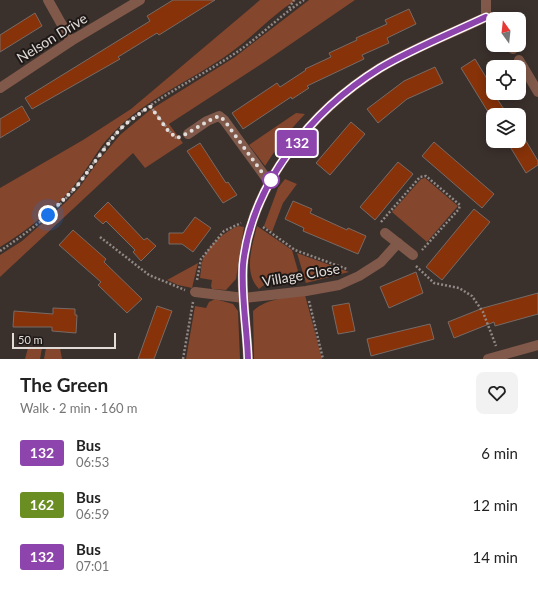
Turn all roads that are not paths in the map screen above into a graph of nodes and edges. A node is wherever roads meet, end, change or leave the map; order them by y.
1 (48, 0) edge
2 (140, 0) edge
3 (486, 0) edge
4 (489, 12) edge
5 (486, 21) edge
6 (71, 41) junction
7 (526, 72) edge
8 (0, 88) edge
9 (538, 92) edge
10 (188, 134) road end
11 (269, 182) junction
12 (382, 230) road end
13 (398, 243) junction
14 (415, 256) road end
15 (195, 292) road end
16 (244, 298) junction
17 (538, 345) edge
18 (248, 359) edge
19 (488, 359) edge

1 - 6 street
2 - 6 street, Nelson Drive
3 - 4 street
5 - 11 street
6 - 8 street, Nelson Drive
7 - 9 street
10 - 11 street
11 - 16 street
12 - 13 street
13 - 14 street
13 - 16 street, Village Close
15 - 16 street, Village Close
16 - 18 street
17 - 19 street

